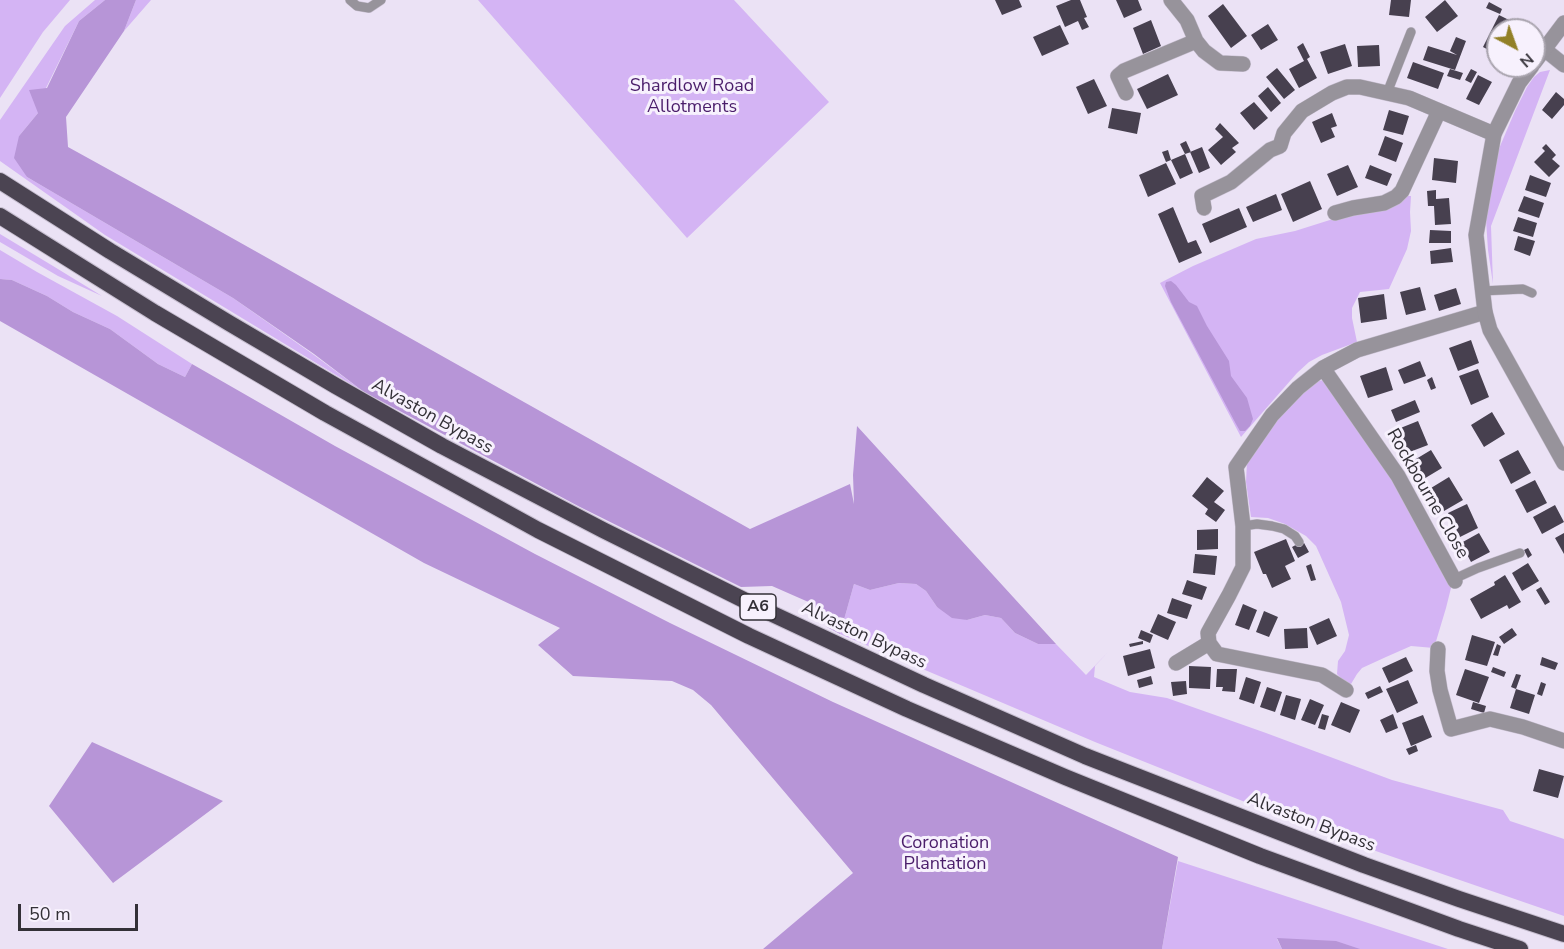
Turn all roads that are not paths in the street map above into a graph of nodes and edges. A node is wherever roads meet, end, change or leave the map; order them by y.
1 (350, 0) edge
2 (381, 0) edge
3 (1171, 0) edge
4 (1564, 23) edge
5 (1411, 32) dead end
6 (1196, 41) junction
7 (1546, 46) edge
8 (1546, 51) edge
9 (1243, 64) dead end
10 (1564, 66) edge
11 (1523, 78) edge
12 (1126, 93) dead end
13 (1387, 93) junction
14 (1439, 111) junction
15 (1494, 134) junction
16 (0, 181) edge
17 (1204, 208) dead end
18 (1335, 213) dead end
19 (0, 216) edge
20 (1482, 291) junction
21 (1532, 293) dead end
22 (1485, 312) junction
23 (1323, 368) junction
24 (1564, 463) edge
25 (1243, 526) junction
26 (1299, 542) dead end
27 (1520, 553) dead end
28 (1455, 580) joint
29 (1209, 643) junction
30 (1438, 649) dead end
31 (1176, 663) dead end
32 (1346, 690) dead end
33 (1564, 741) edge
34 (1564, 934) edge
35 (1520, 949) edge

1 - 2 lane
3 - 6 street
4 - 7 street
5 - 13 lane
6 - 9 street
6 - 12 street
8 - 10 street
11 - 15 street
13 - 14 street
13 - 17 street
14 - 15 street
14 - 18 street
15 - 20 street
16 - 34 highway, Alvaston Bypass / A6
19 - 35 highway, A6
20 - 21 lane
20 - 22 street
22 - 23 street
22 - 24 street
23 - 25 street
23 - 28 street, Rockbourne Close
25 - 26 lane
25 - 29 street
27 - 28 lane
29 - 31 street
29 - 32 street
30 - 33 street

